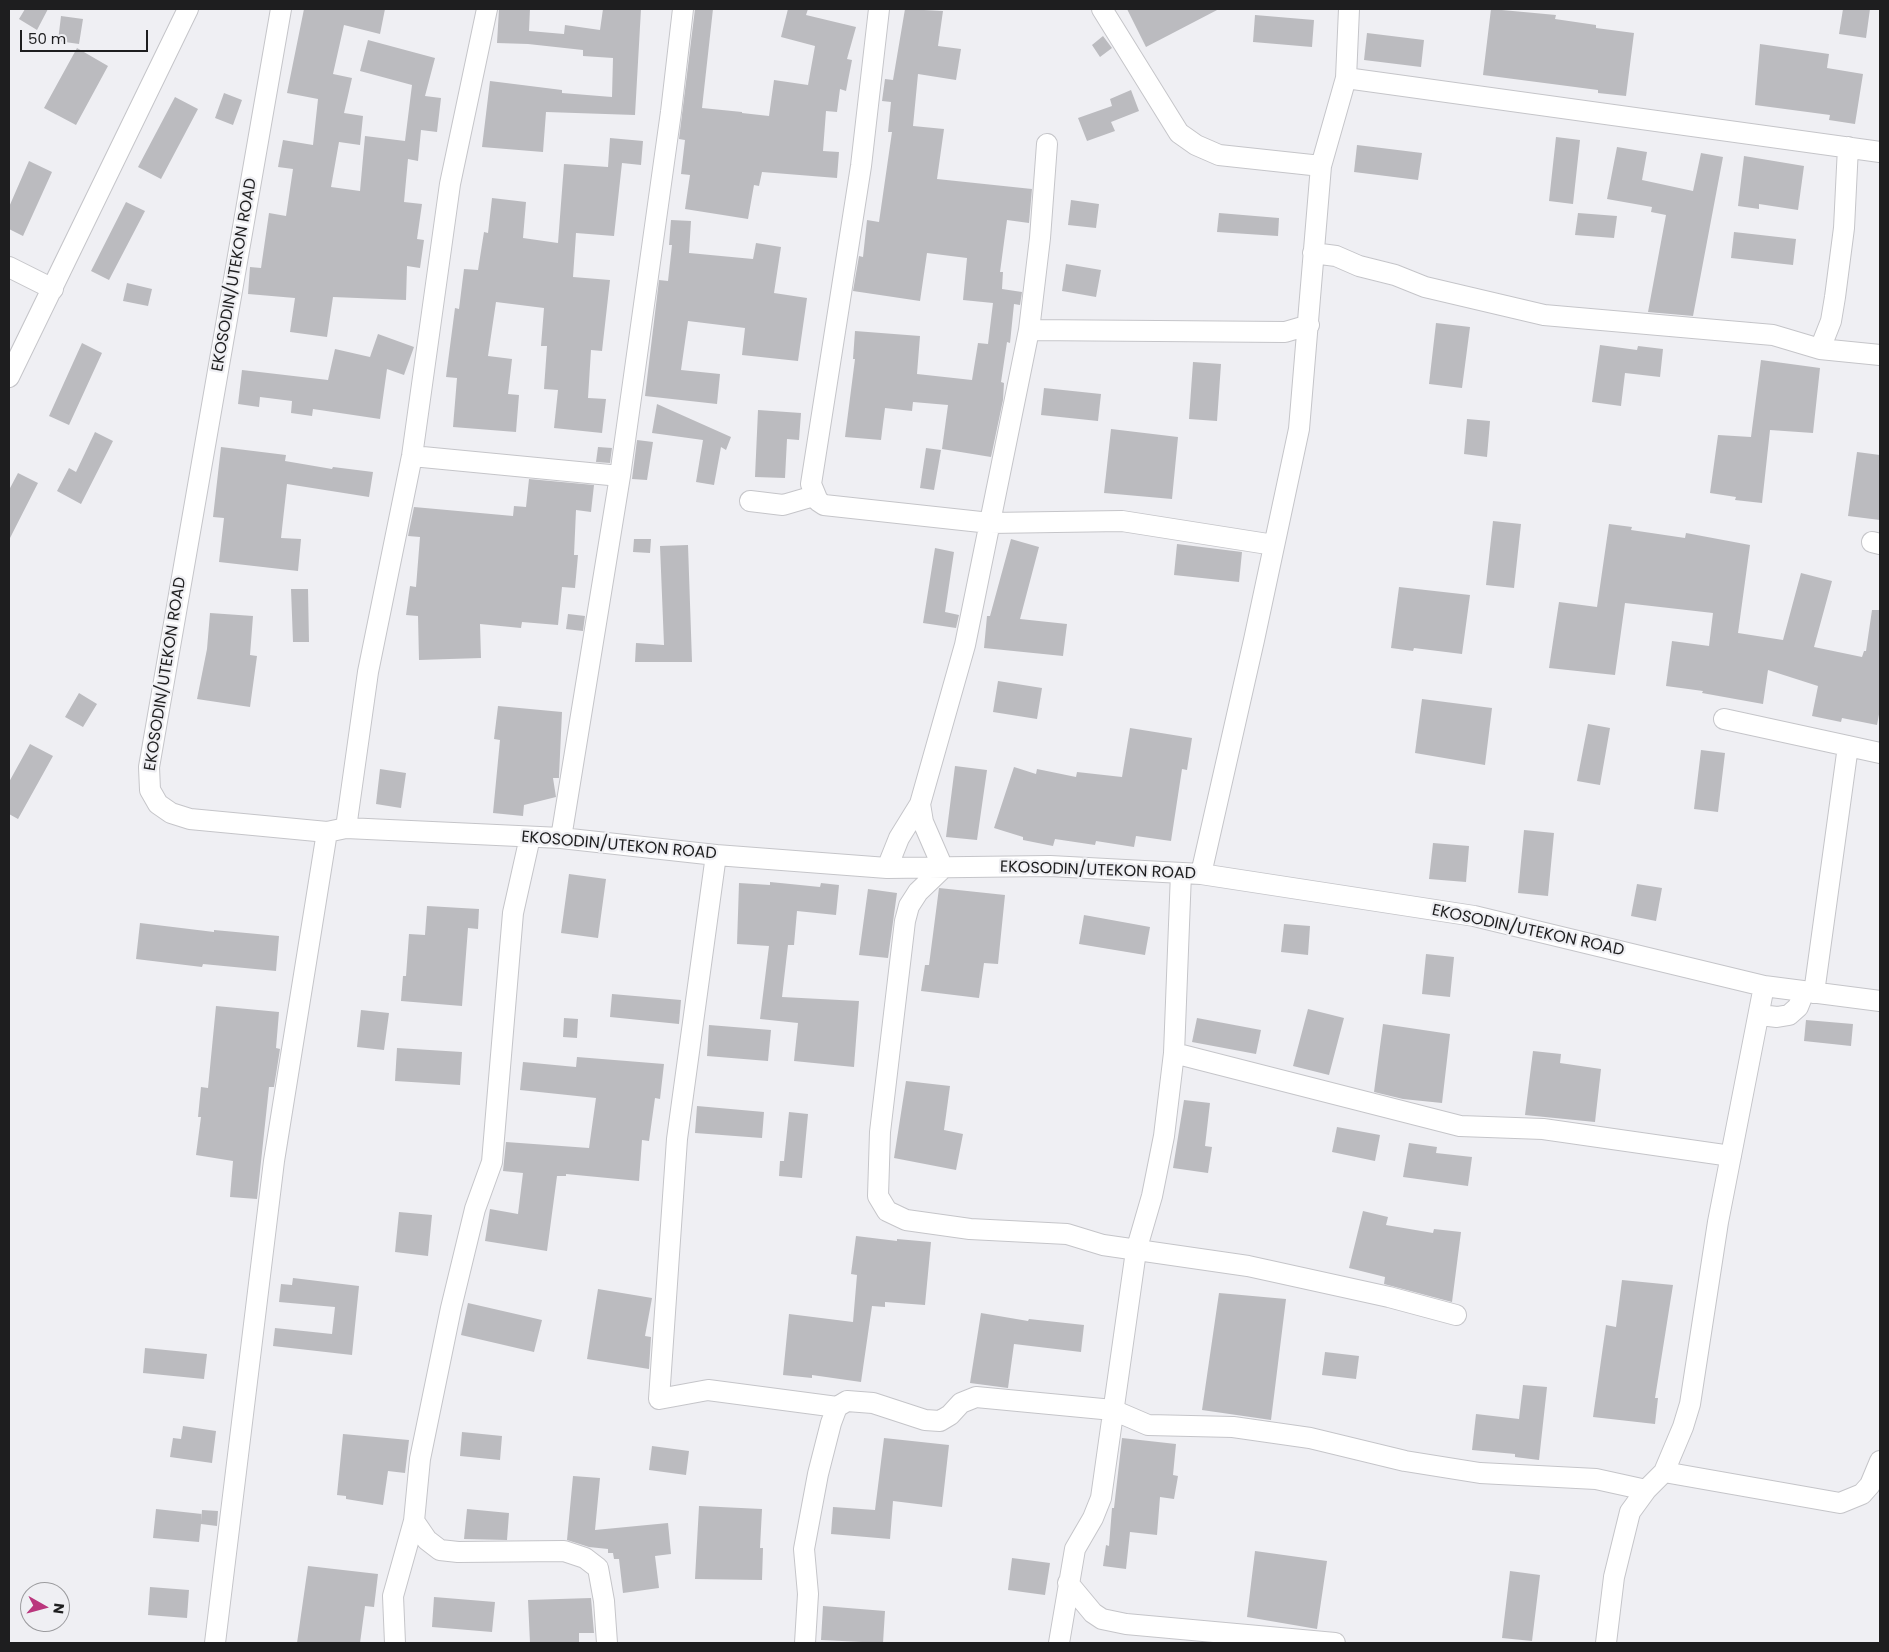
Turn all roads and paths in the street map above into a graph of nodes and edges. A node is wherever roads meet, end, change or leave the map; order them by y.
1 (188, 9) edge
2 (281, 9) edge
3 (487, 9) edge
4 (683, 9) edge
5 (880, 9) edge
6 (1102, 9) edge
7 (1349, 9) edge
8 (1346, 78) junction
9 (1047, 144) dead end
10 (1848, 147) junction
11 (1880, 152) edge
12 (1321, 166) junction
13 (1313, 253) junction
14 (9, 267) edge
15 (53, 288) junction
16 (1309, 325) junction
17 (1029, 330) junction
18 (1820, 349) junction
19 (1880, 355) edge
20 (9, 377) edge
21 (412, 456) junction
22 (620, 476) junction
23 (814, 496) junction
24 (750, 501) dead end
25 (990, 523) junction
26 (1274, 545) junction
27 (1724, 719) dead end
28 (1848, 746) junction
29 (1880, 753) edge
30 (920, 804) junction
31 (336, 830) junction
32 (530, 837) junction
33 (561, 838) junction
34 (716, 855) junction
35 (887, 868) junction
36 (943, 868) junction
37 (1181, 873) junction
38 (1201, 874) junction
39 (1764, 986) junction
40 (1809, 993) junction
41 (1880, 1001) edge
42 (1760, 1015) junction
43 (1174, 1053) junction
44 (1731, 1156) junction
45 (1136, 1251) junction
46 (1456, 1315) dead end
47 (837, 1407) junction
48 (1113, 1410) junction
49 (1880, 1461) edge
50 (1664, 1472) junction
51 (1646, 1490) junction
52 (414, 1521) junction
53 (427, 1540) junction
54 (404, 1559) junction
55 (1068, 1583) junction
56 (214, 1643) edge
57 (395, 1643) edge
58 (607, 1643) edge
59 (805, 1643) edge
60 (1059, 1643) edge
61 (1334, 1643) edge
62 (1606, 1643) edge

1 - 15 street
2 - 31 street, EKOSODIN/UTEKON ROAD
3 - 21 street
4 - 22 street
5 - 23 street
6 - 12 street
7 - 8 street
8 - 10 street
8 - 12 street
9 - 17 street
10 - 11 street
10 - 18 street
12 - 13 street
13 - 16 street
13 - 18 street
14 - 15 street
15 - 20 street
16 - 17 street
16 - 26 street
17 - 25 street
18 - 19 street
21 - 22 street
21 - 31 street
22 - 33 street
23 - 24 street
23 - 25 street
25 - 26 street
25 - 30 street
26 - 38 street
27 - 28 street
28 - 29 street
28 - 40 street
30 - 35 street
30 - 36 street
31 - 32 street, EKOSODIN/UTEKON ROAD
31 - 56 street
32 - 33 street, EKOSODIN/UTEKON ROAD
32 - 52 street
33 - 34 street, EKOSODIN/UTEKON ROAD
34 - 35 street, EKOSODIN/UTEKON ROAD
34 - 47 street
35 - 36 street, EKOSODIN/UTEKON ROAD
36 - 37 street, EKOSODIN/UTEKON ROAD
36 - 45 street
37 - 38 street, EKOSODIN/UTEKON ROAD
37 - 43 street
38 - 39 street, EKOSODIN/UTEKON ROAD
39 - 40 street, EKOSODIN/UTEKON ROAD
39 - 42 street
40 - 41 street, EKOSODIN/UTEKON ROAD
40 - 42 street
42 - 44 street
43 - 44 street
43 - 45 street
44 - 50 street
45 - 46 street
45 - 48 street
47 - 48 street
47 - 59 street
48 - 51 street
48 - 55 street
49 - 50 street
50 - 51 street
51 - 62 street
52 - 53 street
52 - 54 street
53 - 54 street
53 - 58 street
54 - 57 street
55 - 60 street
55 - 61 street

